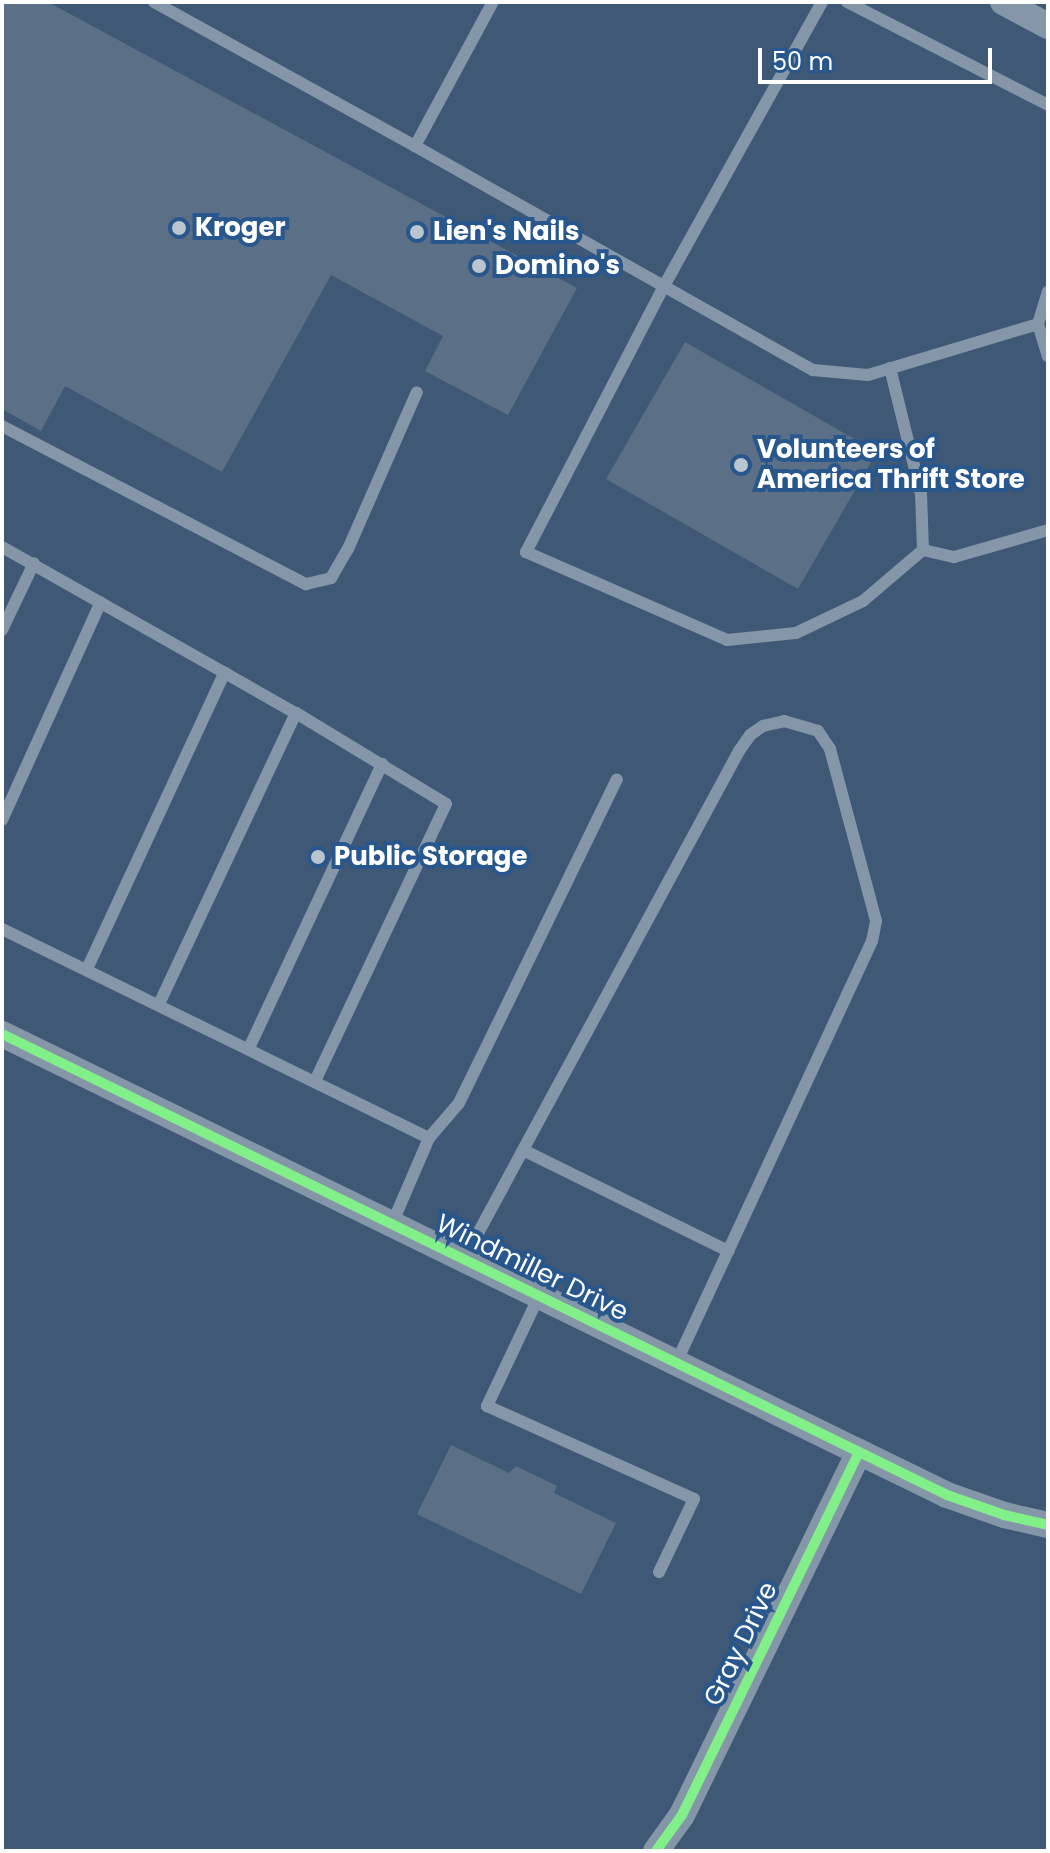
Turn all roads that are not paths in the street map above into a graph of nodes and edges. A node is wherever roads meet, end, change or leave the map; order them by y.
1 (154, 2) edge
2 (493, 2) edge
3 (822, 2) edge
4 (847, 2) edge
5 (1003, 2) edge
6 (1048, 26) edge
7 (1048, 105) edge
8 (415, 146) junction
9 (664, 286) junction
10 (1048, 291) edge
11 (1038, 324) junction
12 (1048, 357) edge
13 (890, 368) junction
14 (417, 392) dead end
15 (2, 426) edge
16 (1048, 530) edge
17 (2, 547) edge
18 (923, 550) junction
19 (34, 563) junction
20 (101, 602) junction
21 (2, 630) edge
22 (225, 672) junction
23 (296, 713) junction
24 (382, 764) junction
25 (617, 779) dead end
26 (2, 820) edge
27 (2, 929) edge
28 (87, 969) junction
29 (159, 1004) junction
30 (2, 1034) edge
31 (249, 1048) junction
32 (315, 1081) junction
33 (429, 1138) junction
34 (523, 1150) junction
35 (392, 1224) junction
36 (728, 1251) junction
37 (464, 1259) junction
38 (539, 1296) junction
39 (676, 1363) junction
40 (859, 1452) junction
41 (1048, 1525) edge
42 (659, 1572) dead end
43 (656, 1851) edge

1 - 8 lane
2 - 8 lane
3 - 9 lane
4 - 7 lane
5 - 6 street
8 - 9 lane
9 - 13 lane
9 - 18 lane
10 - 11 lane
11 - 12 lane
11 - 13 lane
13 - 18 lane
14 - 15 lane
16 - 18 lane
17 - 19 lane
19 - 20 lane
19 - 21 lane
20 - 22 lane
20 - 26 lane
22 - 23 lane
22 - 28 lane
23 - 24 lane
23 - 29 lane
24 - 31 lane
24 - 32 lane
25 - 33 lane
27 - 28 lane
28 - 29 lane
29 - 31 lane
30 - 35 street, Windmiller Drive
31 - 32 lane
32 - 33 lane
33 - 35 lane
34 - 36 lane
34 - 36 lane
34 - 37 lane
35 - 37 street, Windmiller Drive
36 - 39 lane
37 - 38 street, Windmiller Drive
38 - 39 street, Windmiller Drive
38 - 42 lane
39 - 40 street, Windmiller Drive
40 - 41 street, Windmiller Drive
40 - 43 street, Gray Drive

